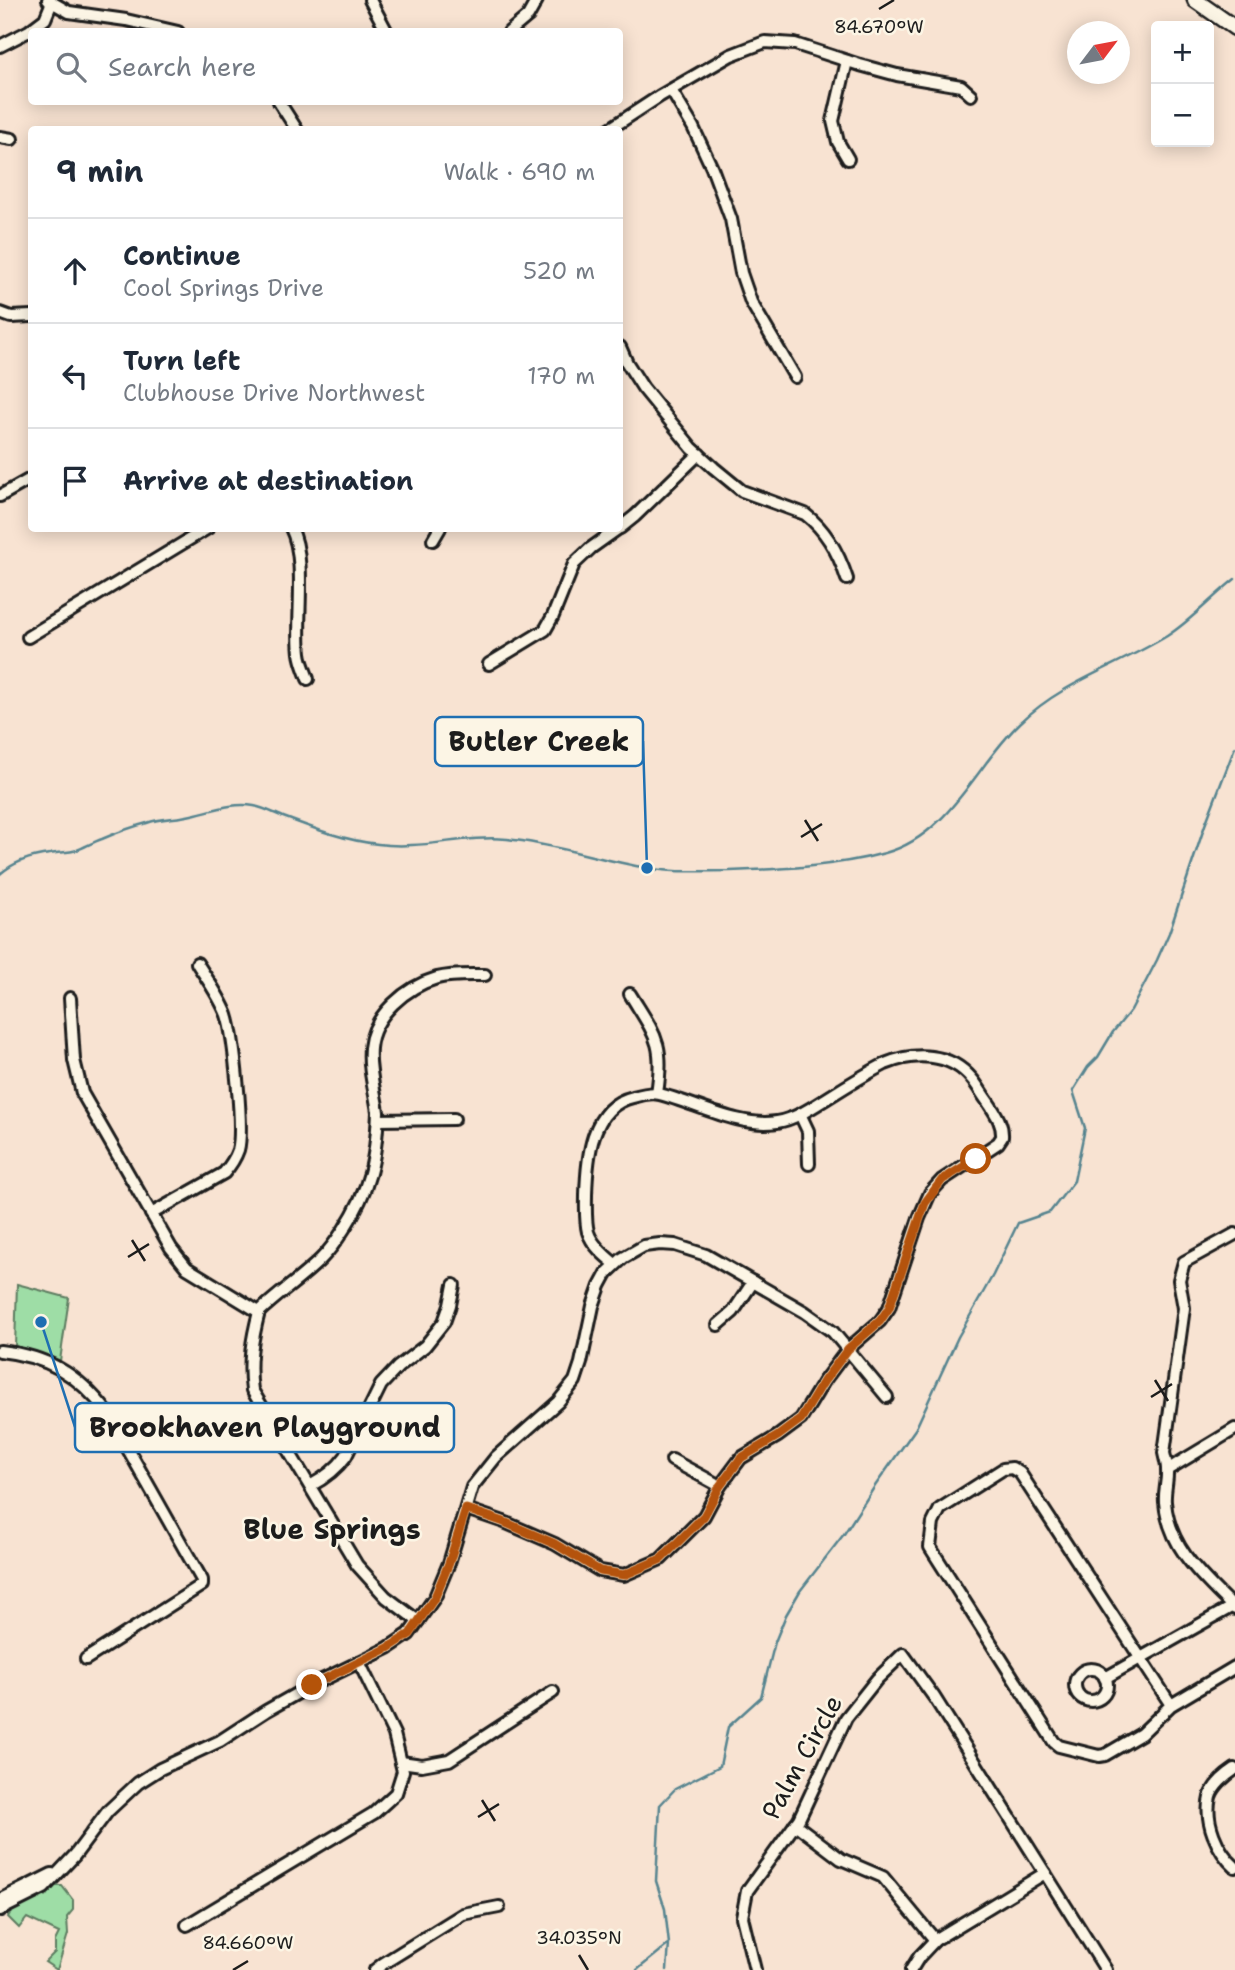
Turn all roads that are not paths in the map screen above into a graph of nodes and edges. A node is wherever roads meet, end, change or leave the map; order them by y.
1 (370, 0) edge
2 (537, 0) edge
3 (1195, 0) edge
4 (50, 1) edge
5 (33, 28) edge
6 (161, 28) edge
7 (385, 28) edge
8 (514, 28) edge
9 (1235, 28) edge
10 (28, 32) edge
11 (0, 46) edge
12 (847, 61) junction
13 (671, 90) junction
14 (971, 95) dead end
15 (281, 105) edge
16 (294, 126) edge
17 (614, 126) edge
18 (0, 137) edge
19 (12, 139) dead end
20 (848, 159) dead end
21 (0, 313) edge
22 (28, 316) edge
23 (623, 365) edge
24 (795, 377) dead end
25 (699, 454) junction
26 (28, 480) edge
27 (0, 496) edge
28 (623, 525) edge
29 (201, 532) edge
30 (293, 532) edge
31 (438, 532) edge
32 (613, 532) edge
33 (433, 540) dead end
34 (847, 579) dead end
35 (27, 637) dead end
36 (489, 664) dead end
37 (308, 679) dead end
38 (197, 963) dead end
39 (485, 975) dead end
40 (630, 994) dead end
41 (70, 998) dead end
42 (657, 1093) junction
43 (800, 1114) junction
44 (454, 1119) dead end
45 (378, 1120) junction
46 (810, 1164) dead end
47 (151, 1214) junction
48 (1235, 1234) edge
49 (615, 1264) junction
50 (753, 1282) junction
51 (454, 1285) dead end
52 (259, 1312) junction
53 (718, 1325) dead end
54 (848, 1349) junction
55 (0, 1350) edge
56 (887, 1397) dead end
57 (1235, 1429) edge
58 (672, 1460) dead end
59 (1167, 1470) junction
60 (310, 1486) junction
61 (720, 1486) junction
62 (466, 1509) junction
63 (1234, 1607) edge
64 (418, 1621) junction
65 (1141, 1658) junction
66 (86, 1659) dead end
67 (359, 1662) junction
68 (1235, 1667) edge
69 (1105, 1678) dead end
70 (553, 1692) dead end
71 (1171, 1705) junction
72 (401, 1762) junction
73 (1235, 1769) edge
74 (795, 1824) junction
75 (1235, 1867) edge
76 (58, 1872) junction
77 (1045, 1873) junction
78 (0, 1899) edge
79 (499, 1907) dead end
80 (0, 1910) edge
81 (187, 1925) dead end
82 (935, 1940) junction
83 (375, 1970) edge
84 (755, 1970) edge
85 (911, 1970) edge
86 (1106, 1970) edge

1 - 7 street
2 - 8 street
3 - 9 street
4 - 5 street
4 - 6 street
10 - 11 street
12 - 13 street
12 - 14 street
12 - 20 street
13 - 17 street
13 - 24 street
15 - 16 street
18 - 19 street
21 - 22 street
23 - 25 street
25 - 28 street
25 - 34 street
26 - 27 street
29 - 35 street
30 - 37 street
31 - 33 street
32 - 36 street
38 - 47 street
39 - 45 street
40 - 42 street
41 - 47 street
42 - 43 street
42 - 49 street
43 - 46 street
43 - 54 street
44 - 45 street
45 - 52 street
47 - 52 street
48 - 59 street
49 - 50 street
49 - 62 street
50 - 53 street
50 - 54 street
51 - 60 street
52 - 60 street
54 - 56 street
54 - 61 street
55 - 66 street
57 - 59 street
58 - 61 street
59 - 63 street
60 - 64 street
61 - 62 street
62 - 64 street
63 - 65 street
64 - 67 street
65 - 69 street
65 - 71 street
65 - 71 street
67 - 72 street
67 - 76 street
68 - 71 street
70 - 72 street
72 - 81 street
73 - 75 street
74 - 77 street, Palm Circle
74 - 82 street
74 - 84 street, Palm Circle
76 - 78 street
76 - 80 street
77 - 82 street
77 - 86 street
79 - 83 street
82 - 85 street

